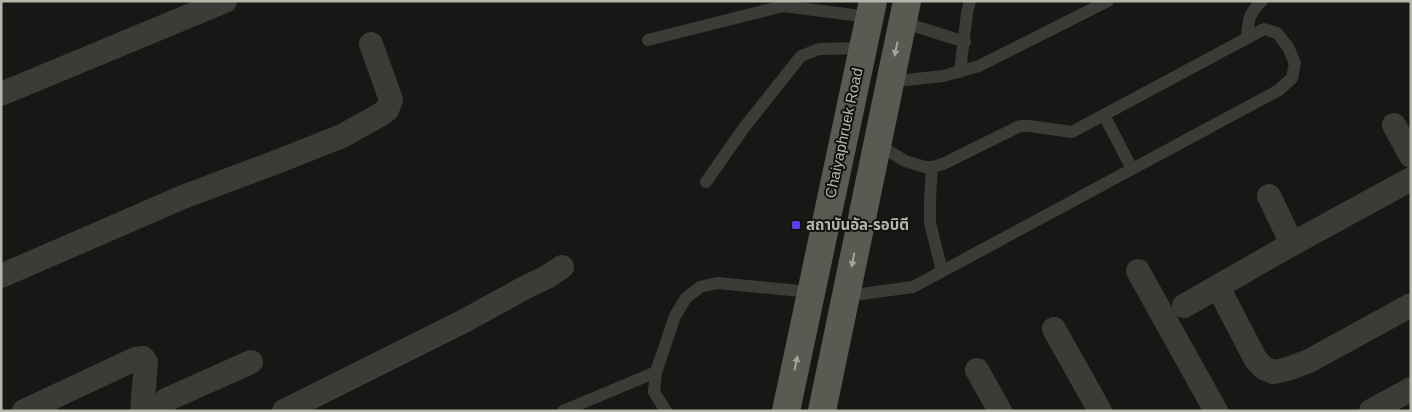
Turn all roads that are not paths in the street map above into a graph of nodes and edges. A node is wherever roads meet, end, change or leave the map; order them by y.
1 (225, 1) edge
2 (970, 1) edge
3 (1108, 1) edge
4 (1262, 1) edge
5 (784, 4) edge
6 (906, 7) edge
7 (871, 9) edge
8 (1247, 38) junction
9 (648, 40) dead end
10 (964, 42) junction
11 (371, 44) dead end
12 (862, 48) junction
13 (960, 72) junction
14 (889, 82) junction
15 (2, 93) edge
16 (1104, 115) junction
17 (1394, 125) dead end
18 (877, 144) junction
19 (1411, 156) edge
20 (932, 168) junction
21 (1132, 169) junction
22 (1411, 179) edge
23 (706, 182) dead end
24 (1269, 196) dead end
25 (1292, 244) junction
26 (562, 267) dead end
27 (942, 271) junction
28 (1138, 271) dead end
29 (1, 276) edge
30 (1218, 287) junction
31 (811, 292) junction
32 (846, 296) junction
33 (1411, 305) edge
34 (1184, 306) dead end
35 (1054, 329) dead end
36 (251, 362) dead end
37 (977, 370) dead end
38 (656, 372) junction
39 (1411, 389) edge
40 (1379, 409) edge
41 (24, 411) edge
42 (142, 411) edge
43 (154, 411) edge
44 (284, 411) edge
45 (563, 411) edge
46 (666, 411) edge
47 (786, 411) edge
48 (822, 411) edge
49 (1000, 411) edge
50 (1100, 411) edge
51 (1216, 411) edge

1 - 15 street
2 - 10 lane
3 - 13 lane
4 - 8 lane
5 - 7 lane
5 - 9 lane
6 - 10 lane
6 -> 14 main road
7 - 12 main road, Chaiyaphruek Road
8 - 16 lane
8 - 21 lane
10 - 13 lane
11 - 29 street
12 - 23 lane
12 - 31 main road, Chaiyaphruek Road
13 - 14 lane
14 - 18 main road
16 - 20 lane
16 - 21 lane
17 - 19 street
18 - 20 lane
18 -> 32 main road
20 - 27 lane
21 - 27 lane
22 - 25 street
24 - 25 street
25 - 30 street
26 - 44 street
27 - 32 lane
28 - 51 street
30 - 33 street
30 - 34 street
31 - 38 lane
47 -> 31 main road, Chaiyaphruek Road
32 - 48 main road
35 - 50 street
36 - 43 street
37 - 49 street
38 - 45 lane
38 - 46 lane
39 - 40 street
41 - 42 street

